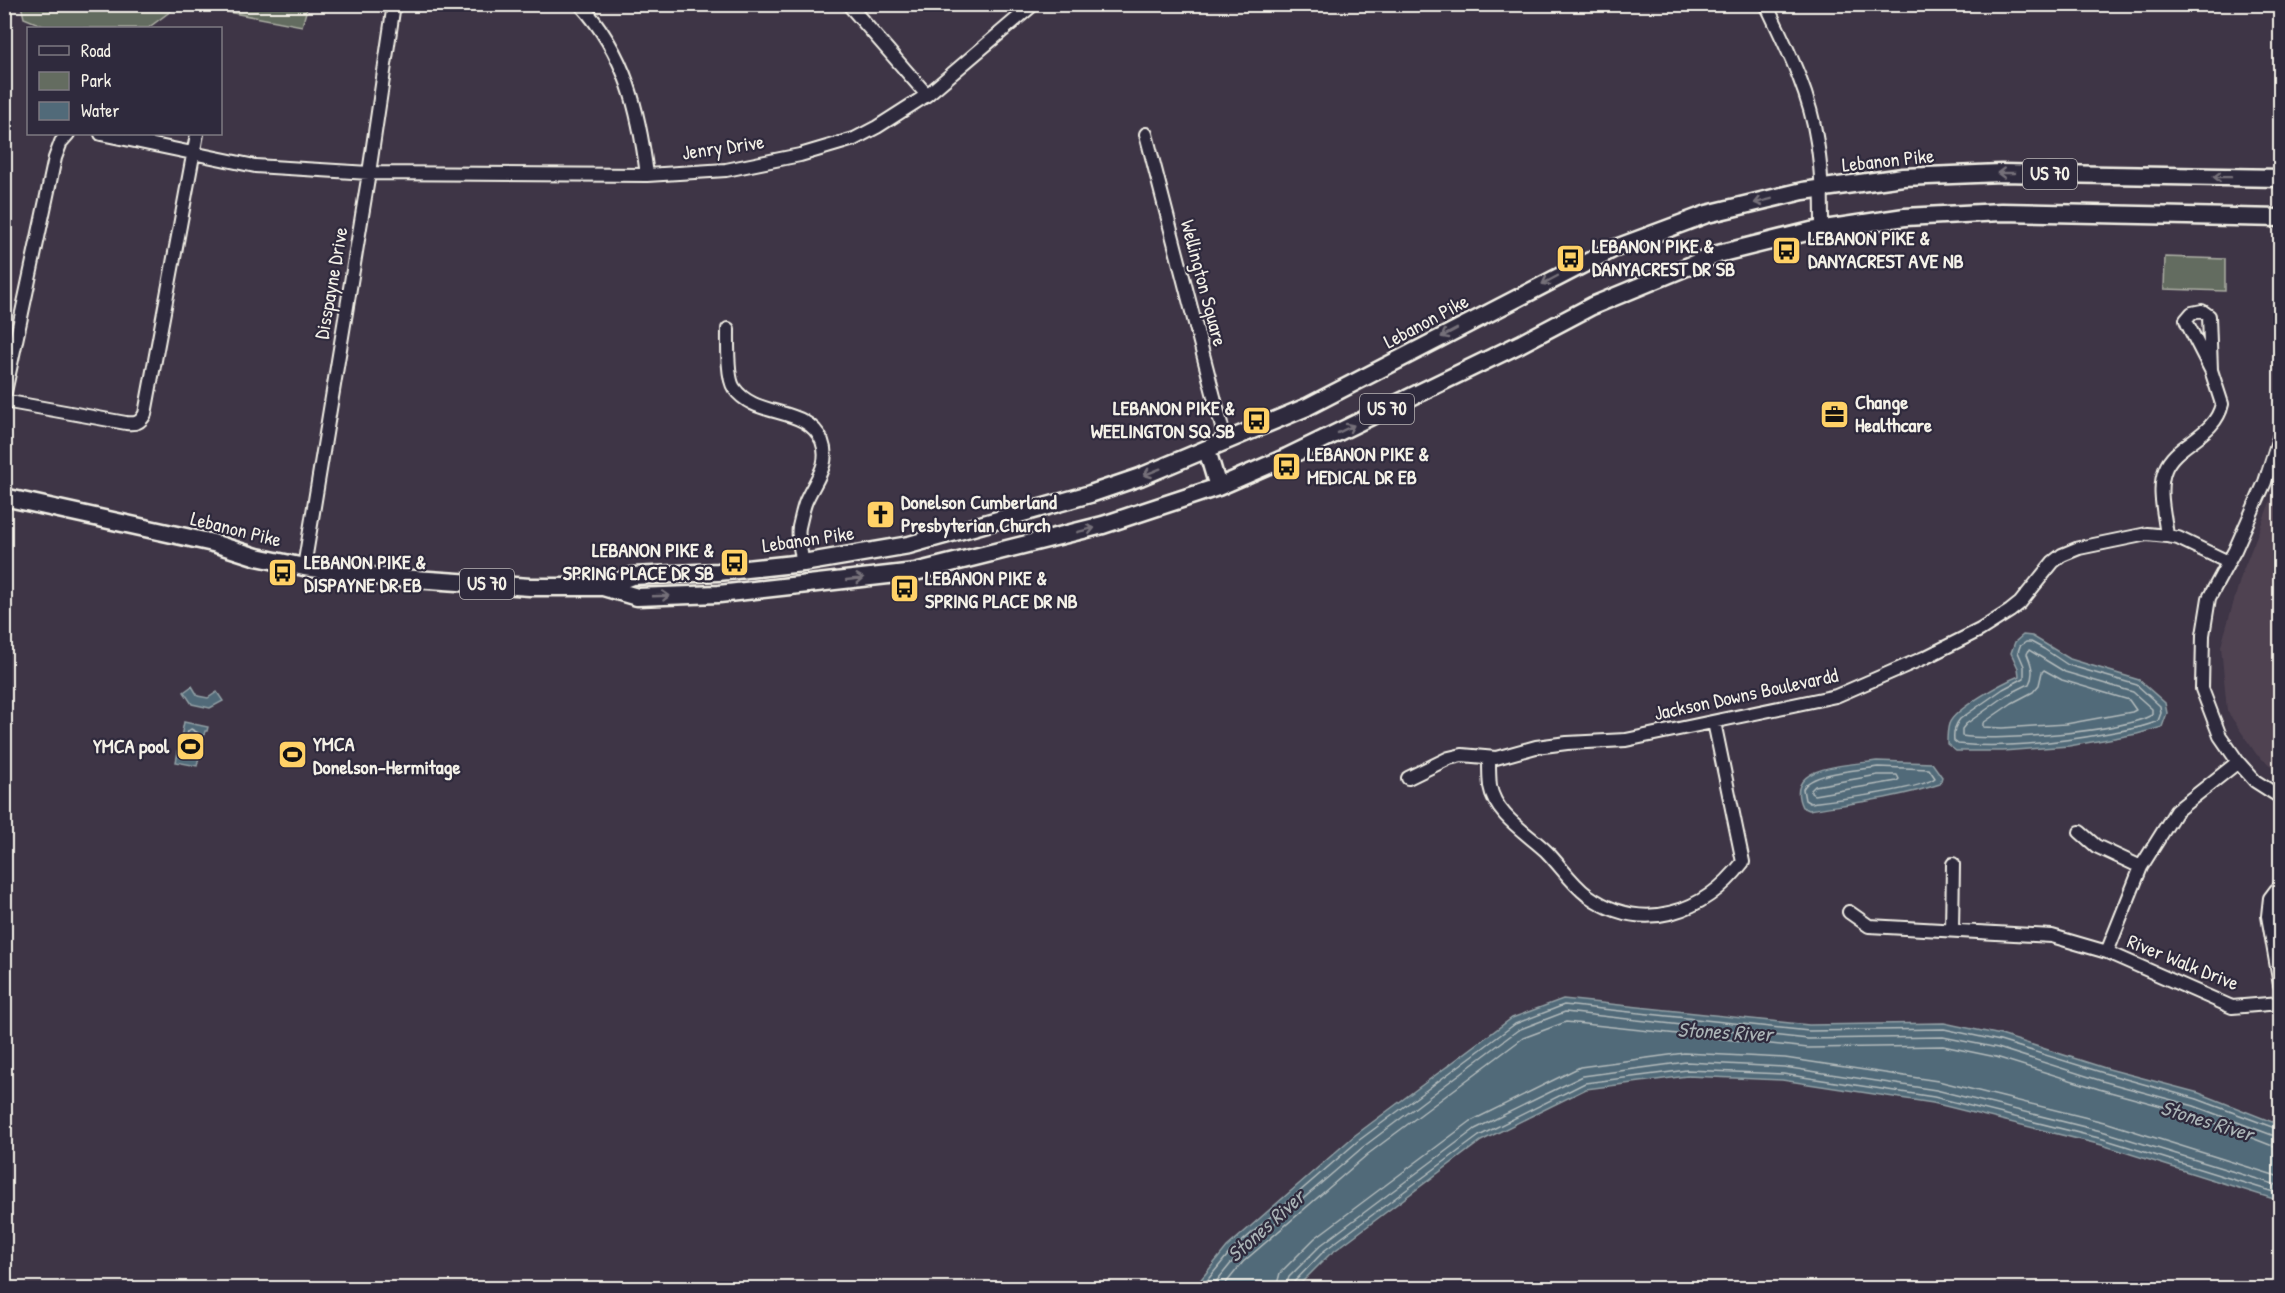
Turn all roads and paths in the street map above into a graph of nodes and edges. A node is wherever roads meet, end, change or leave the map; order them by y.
1 (394, 4) edge
2 (580, 4) edge
3 (848, 4) edge
4 (1034, 4) edge
5 (1766, 4) edge
6 (927, 95) junction
7 (1146, 134) dead end
8 (67, 135) edge
9 (106, 135) edge
10 (197, 135) edge
11 (194, 153) junction
12 (369, 173) junction
13 (646, 176) junction
14 (2280, 178) edge
15 (1821, 189) junction
16 (2280, 218) edge
17 (1822, 229) junction
18 (728, 329) dead end
19 (2211, 369) dead end
20 (4, 399) edge
21 (2280, 435) edge
22 (1226, 443) junction
23 (1207, 450) junction
24 (1218, 487) junction
25 (4, 497) edge
26 (950, 533) junction
27 (2167, 536) junction
28 (956, 562) junction
29 (2228, 562) junction
30 (803, 563) junction
31 (304, 567) junction
32 (603, 587) junction
33 (1714, 722) junction
34 (1489, 759) junction
35 (2238, 762) junction
36 (1408, 778) dead end
37 (2280, 797) edge
38 (2080, 832) dead end
39 (1953, 864) dead end
40 (2141, 867) junction
41 (2276, 890) dead end
42 (1849, 912) dead end
43 (1952, 930) junction
44 (2107, 952) junction
45 (2280, 985) edge
46 (2280, 1003) edge

1 - 12 street, Disspayne Drive
2 - 13 street
3 - 6 street
4 - 6 street, Jenry Drive
5 - 15 street
6 - 13 street, Jenry Drive
7 - 22 street, Wellington Square
8 - 20 street
9 - 11 street, Jenry Drive
10 - 11 street
11 - 12 street, Jenry Drive
11 - 20 street
12 - 13 street, Jenry Drive
12 - 31 street, Disspayne Drive
14 -> 15 main road, Lebanon Pike / US 70
15 - 17 street
15 -> 22 main road, Lebanon Pike / US 70
16 - 17 main road, Lebanon Pike / US 70
24 -> 17 main road, Lebanon Pike / US 70
18 - 30 street
19 - 27 street
21 - 29 street
22 - 23 main road, Lebanon Pike / US 70
23 - 24 main road
23 -> 26 main road, Lebanon Pike / US 70
28 -> 24 main road, Lebanon Pike / US 70
25 - 31 main road, Lebanon Pike / US 70
26 - 28 main road
26 - 30 main road, Lebanon Pike / US 70
27 - 29 street, Jackson Downs Boulevardd
27 - 33 street, Jackson Downs Boulevardd
32 -> 28 main road, Lebanon Pike / US 70
29 - 35 street
30 - 32 main road, Lebanon Pike / US 70
31 - 32 main road, Lebanon Pike / US 70
33 - 34 street, Jackson Downs Boulevardd
33 - 34 street
34 - 36 street, Jackson Downs Boulevardd
35 - 37 street
35 - 40 street
38 - 40 street
39 - 43 street
40 - 44 street
41 - 45 street
42 - 43 street
43 - 44 street, River Walk Drive
44 - 46 street, River Walk Drive

